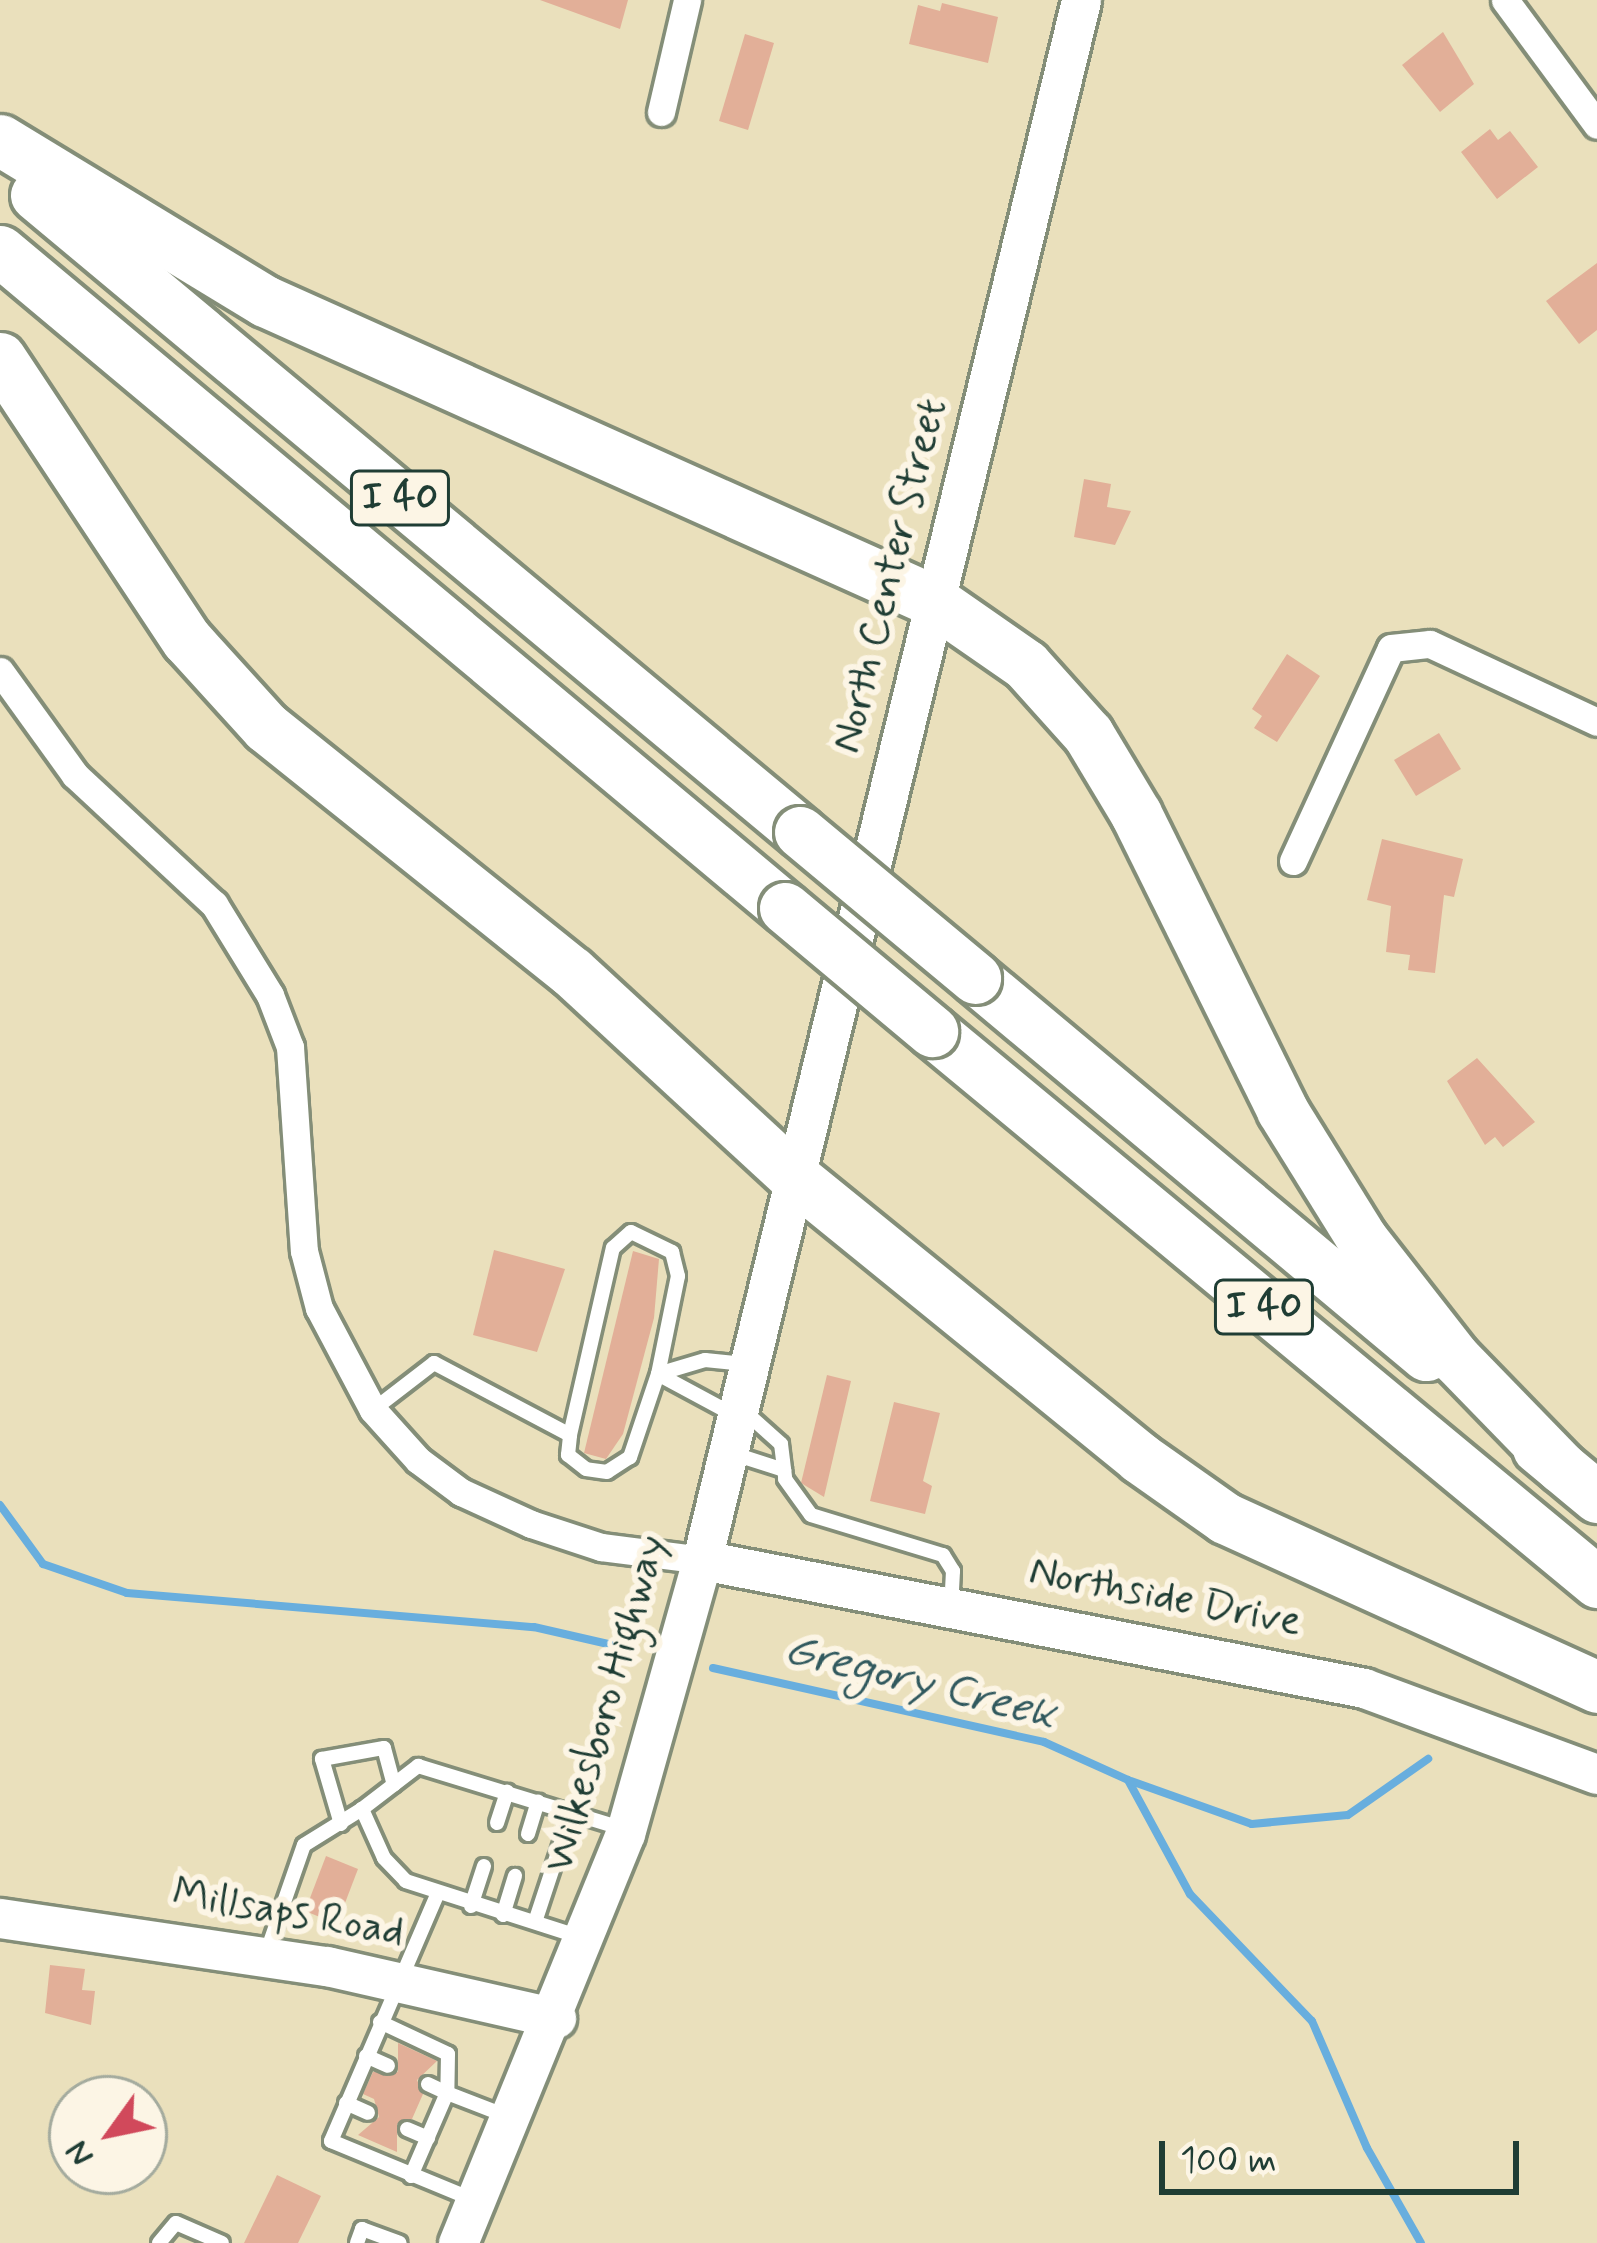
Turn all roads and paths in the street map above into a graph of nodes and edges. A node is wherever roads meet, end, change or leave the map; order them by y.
1 (687, 0) edge
2 (1081, 0) edge
3 (1505, 0) edge
4 (661, 112) dead end
5 (1597, 125) edge
6 (0, 140) edge
7 (0, 165) edge
8 (0, 251) edge
9 (0, 358) edge
10 (934, 601) junction
11 (0, 671) edge
12 (1597, 722) edge
13 (1293, 861) dead end
14 (792, 1174) junction
15 (750, 1365) junction
16 (658, 1374) junction
17 (373, 1410) junction
18 (734, 1424) junction
19 (570, 1435) junction
20 (784, 1470) junction
21 (1579, 1482) edge
22 (702, 1560) junction
23 (1597, 1582) edge
24 (951, 1606) junction
25 (1597, 1687) edge
26 (1597, 1774) edge
27 (394, 1785) junction
28 (507, 1792) junction
29 (538, 1802) junction
30 (362, 1809) junction
31 (571, 1813) junction
32 (497, 1823) dead end
33 (341, 1824) junction
34 (626, 1829) junction
35 (528, 1834) dead end
36 (484, 1866) dead end
37 (515, 1876) dead end
38 (437, 1895) junction
39 (471, 1906) junction
40 (503, 1915) junction
41 (0, 1918) edge
42 (536, 1922) junction
43 (586, 1939) junction
44 (266, 1956) junction
45 (397, 1982) junction
46 (556, 2018) junction
47 (380, 2022) junction
48 (366, 2056) junction
49 (388, 2066) dead end
50 (428, 2084) dead end
51 (447, 2093) junction
52 (346, 2103) junction
53 (368, 2113) dead end
54 (513, 2118) junction
55 (407, 2129) dead end
56 (428, 2138) junction
57 (411, 2176) junction
58 (478, 2200) junction
59 (159, 2243) edge
60 (223, 2243) edge
61 (357, 2243) edge
62 (400, 2243) edge
63 (458, 2243) edge

1 - 4 street
2 - 10 main road, North Center Street
3 - 5 street
6 - 10 highway
7 - 21 highway, I 40, bridge
8 - 23 highway, I 40, bridge
9 - 14 highway
10 - 14 main road, North Center Street
10 - 21 highway
11 - 17 street
12 - 13 street
14 - 15 main road, Wilkesboro Highway
14 - 25 highway
15 - 16 lane
15 - 18 main road, Wilkesboro Highway
16 - 18 lane
16 - 19 lane
16 - 19 lane
17 - 19 lane
17 - 22 street
18 - 20 lane
18 - 20 lane
18 - 22 main road, Wilkesboro Highway
20 - 24 lane
22 - 24 main road, Northside Drive
22 - 34 main road, Wilkesboro Highway
24 - 26 main road, Northside Drive
27 - 28 lane
27 - 30 lane
27 - 33 lane
28 - 29 lane
28 - 32 lane
29 - 31 lane
29 - 35 lane
30 - 33 lane
30 - 38 lane
31 - 34 lane
31 - 42 lane
33 - 44 lane
34 - 43 main road, Wilkesboro Highway
36 - 39 lane
37 - 40 lane
38 - 39 lane
38 - 45 lane
39 - 40 lane
40 - 42 lane
41 - 44 main road, Millsaps Road
42 - 43 lane
43 - 46 main road, Wilkesboro Highway
44 - 45 main road, Millsaps Road
45 - 46 main road, Millsaps Road
45 - 47 lane
46 - 54 main road, Wilkesboro Highway
47 - 48 lane
47 - 51 lane
48 - 49 lane
48 - 52 lane
50 - 51 lane
51 - 54 lane
51 - 56 lane
52 - 53 lane
52 - 57 lane
54 - 58 main road, Wilkesboro Highway
55 - 56 lane
56 - 57 lane
57 - 58 lane
58 - 63 main road, Wilkesboro Highway
59 - 60 lane
61 - 62 lane

